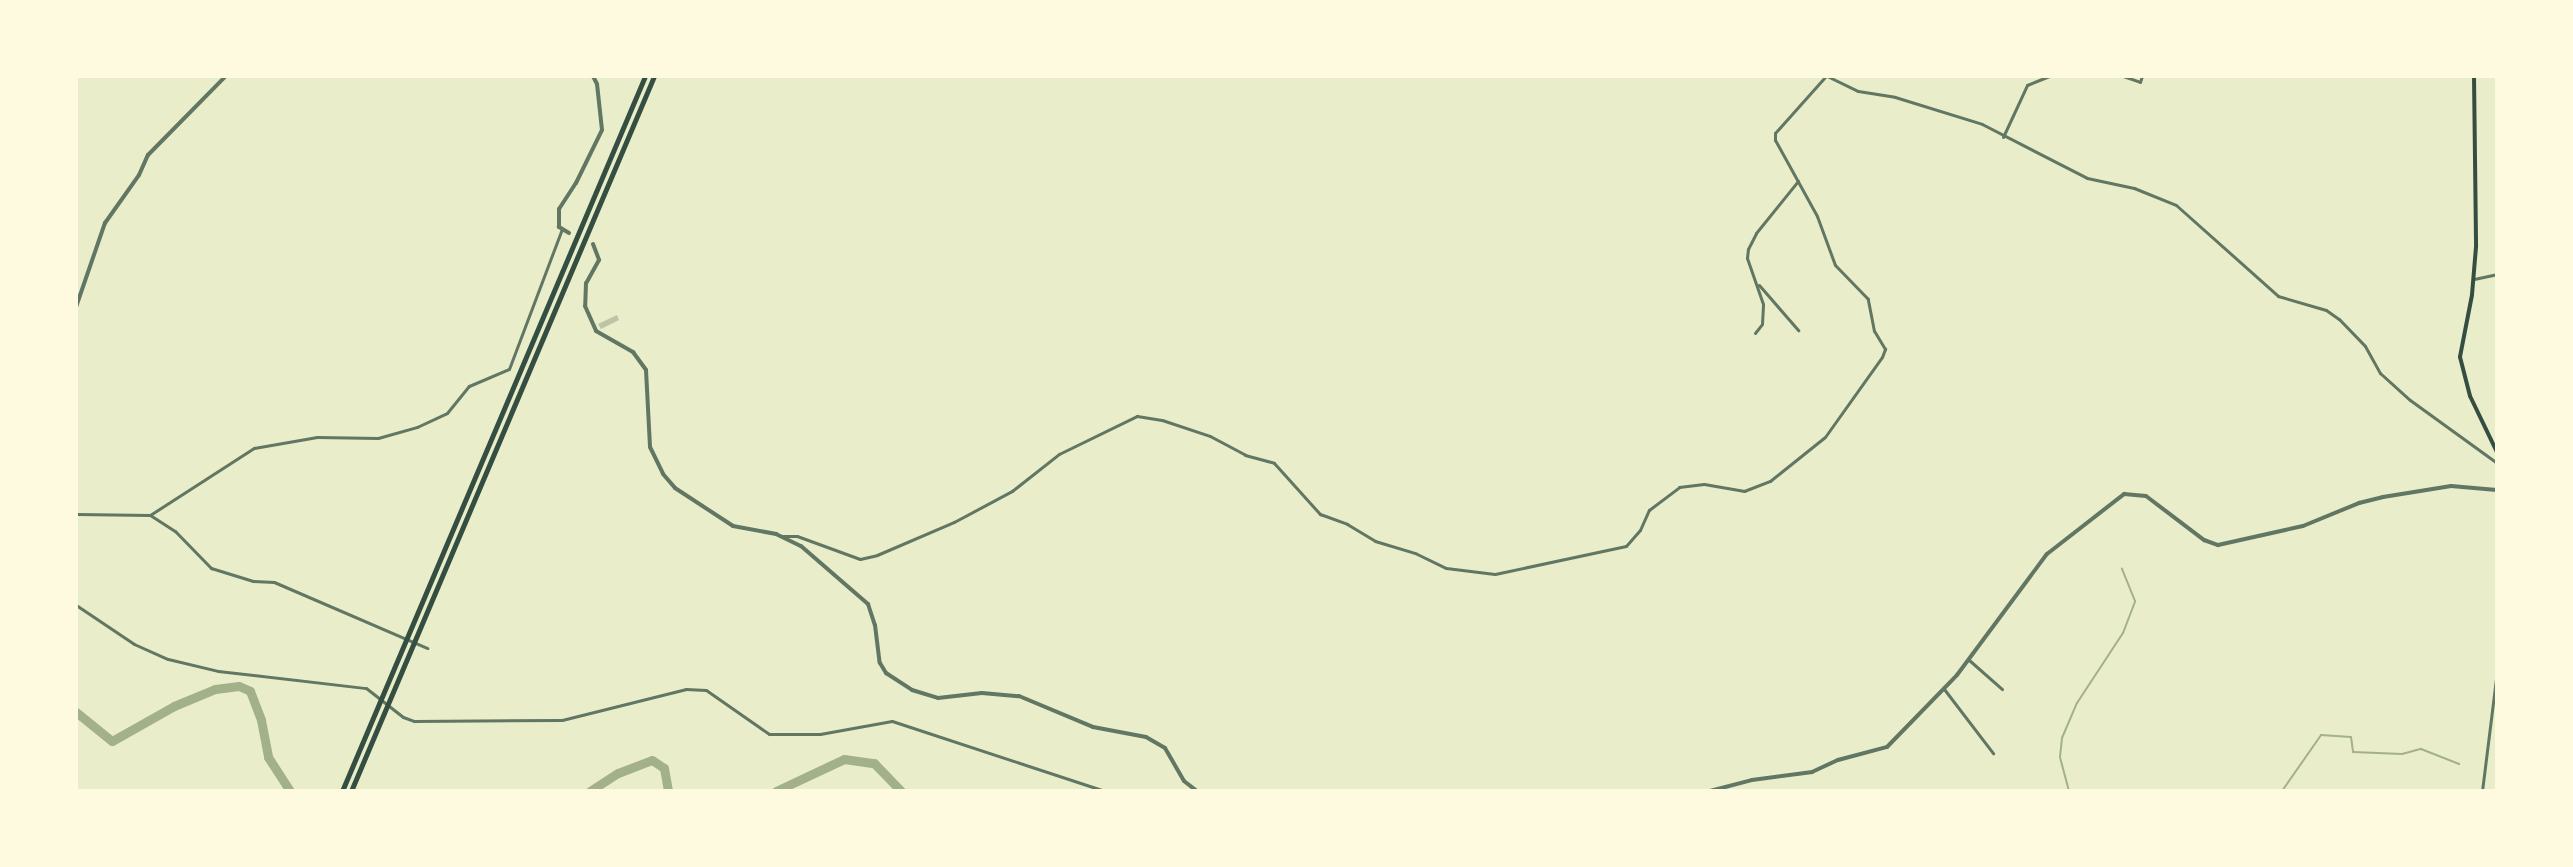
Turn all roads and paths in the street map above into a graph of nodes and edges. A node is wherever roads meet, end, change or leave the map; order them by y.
1 (226, 76) edge
2 (593, 76) edge
3 (645, 76) edge
4 (654, 76) edge
5 (1826, 76) edge
6 (2049, 76) edge
7 (2123, 76) edge
8 (2142, 76) edge
9 (2474, 76) edge
10 (2003, 138) junction
11 (1798, 181) junction
12 (562, 229) junction
13 (569, 233) dead end
14 (593, 244) dead end
15 (2497, 274) edge
16 (2474, 279) junction
17 (1756, 282) junction
18 (76, 307) edge
19 (1798, 330) dead end
20 (1755, 333) dead end
21 (2497, 452) edge
22 (2497, 463) edge
23 (2497, 490) edge
24 (76, 514) edge
25 (150, 515) junction
26 (782, 536) junction
27 (76, 605) edge
28 (427, 648) dead end
29 (1969, 660) junction
30 (2497, 671) edge
31 (1944, 689) junction
32 (2002, 689) dead end
33 (1993, 753) dead end
34 (342, 791) edge
35 (351, 791) edge
36 (1105, 791) edge
37 (1197, 791) edge
38 (1710, 791) edge
39 (2482, 791) edge

1 - 18 street
2 - 12 street
3 - 34 highway
4 - 35 highway
5 - 10 street
5 - 11 street
6 - 10 street
7 - 8 street
9 - 16 main road
10 - 22 street
11 - 17 street
11 - 26 street
12 - 13 street
12 - 25 street
14 - 26 street
15 - 16 street
16 - 21 main road
17 - 19 street
17 - 20 street
23 - 29 street
24 - 25 street
25 - 28 street
26 - 37 street
27 - 36 street
29 - 31 street
29 - 32 street
30 - 39 street
31 - 33 street
31 - 38 street

